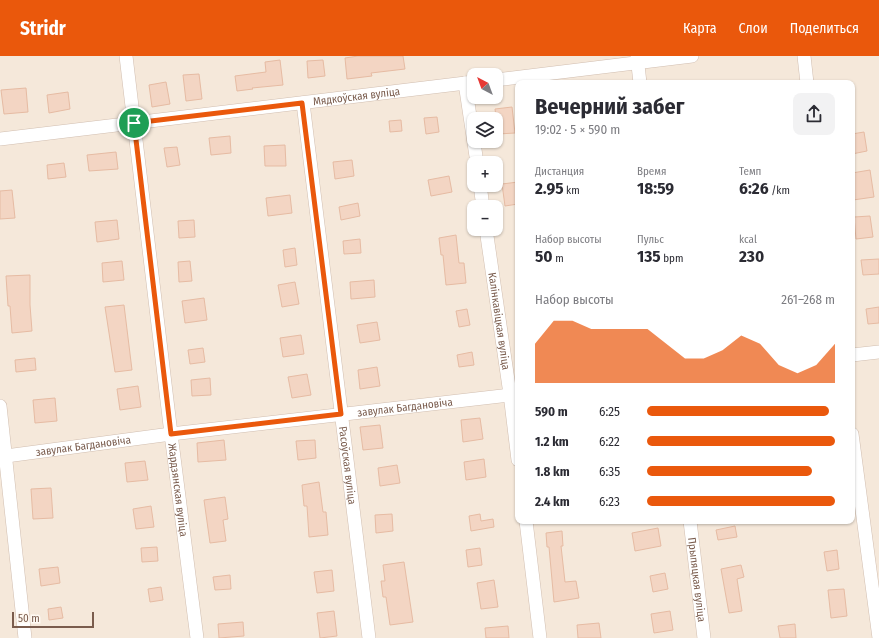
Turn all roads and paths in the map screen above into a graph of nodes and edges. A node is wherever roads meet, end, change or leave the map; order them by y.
1 (126, 56) edge
2 (692, 56) edge
3 (804, 56) edge
4 (638, 59) edge
5 (503, 79) edge
6 (640, 80) edge
7 (807, 80) edge
8 (467, 83) edge
9 (302, 103) junction
10 (472, 104) edge
11 (134, 123) junction
12 (0, 139) edge
13 (476, 156) edge
14 (487, 236) edge
15 (879, 352) edge
16 (855, 355) edge
17 (514, 394) edge
18 (0, 406) edge
19 (515, 410) edge
20 (341, 414) junction
21 (171, 434) junction
22 (6, 456) junction
23 (855, 457) edge
24 (526, 524) edge
25 (690, 524) edge
26 (25, 638) edge
27 (197, 638) edge
28 (369, 638) edge
29 (540, 638) edge
30 (704, 638) edge
31 (879, 638) edge

1 - 11 street, Жардзянская вуліца
2 - 4 street
3 - 7 street
4 - 5 street
4 - 6 street
8 - 9 street, Мядкоўская вуліца
9 - 11 street, Мядкоўская вуліца
9 - 20 street, Расоўская вуліца
10 - 13 street
11 - 12 street, Мядкоўская вуліца
11 - 21 street, Жардзянская вуліца
14 - 17 street, Калінкавіцкая вуліца
15 - 16 street
17 - 19 street, Калінкавіцкая вуліца
17 - 20 street, завулак Багдановіча
18 - 22 street
20 - 21 street, завулак Багдановіча
20 - 28 street, Расоўская вуліца
21 - 22 street, завулак Багдановіча
21 - 27 street, Жардзянская вуліца
22 - 26 street
23 - 31 street
24 - 29 street
25 - 30 street, Прыпяцкая вуліца

